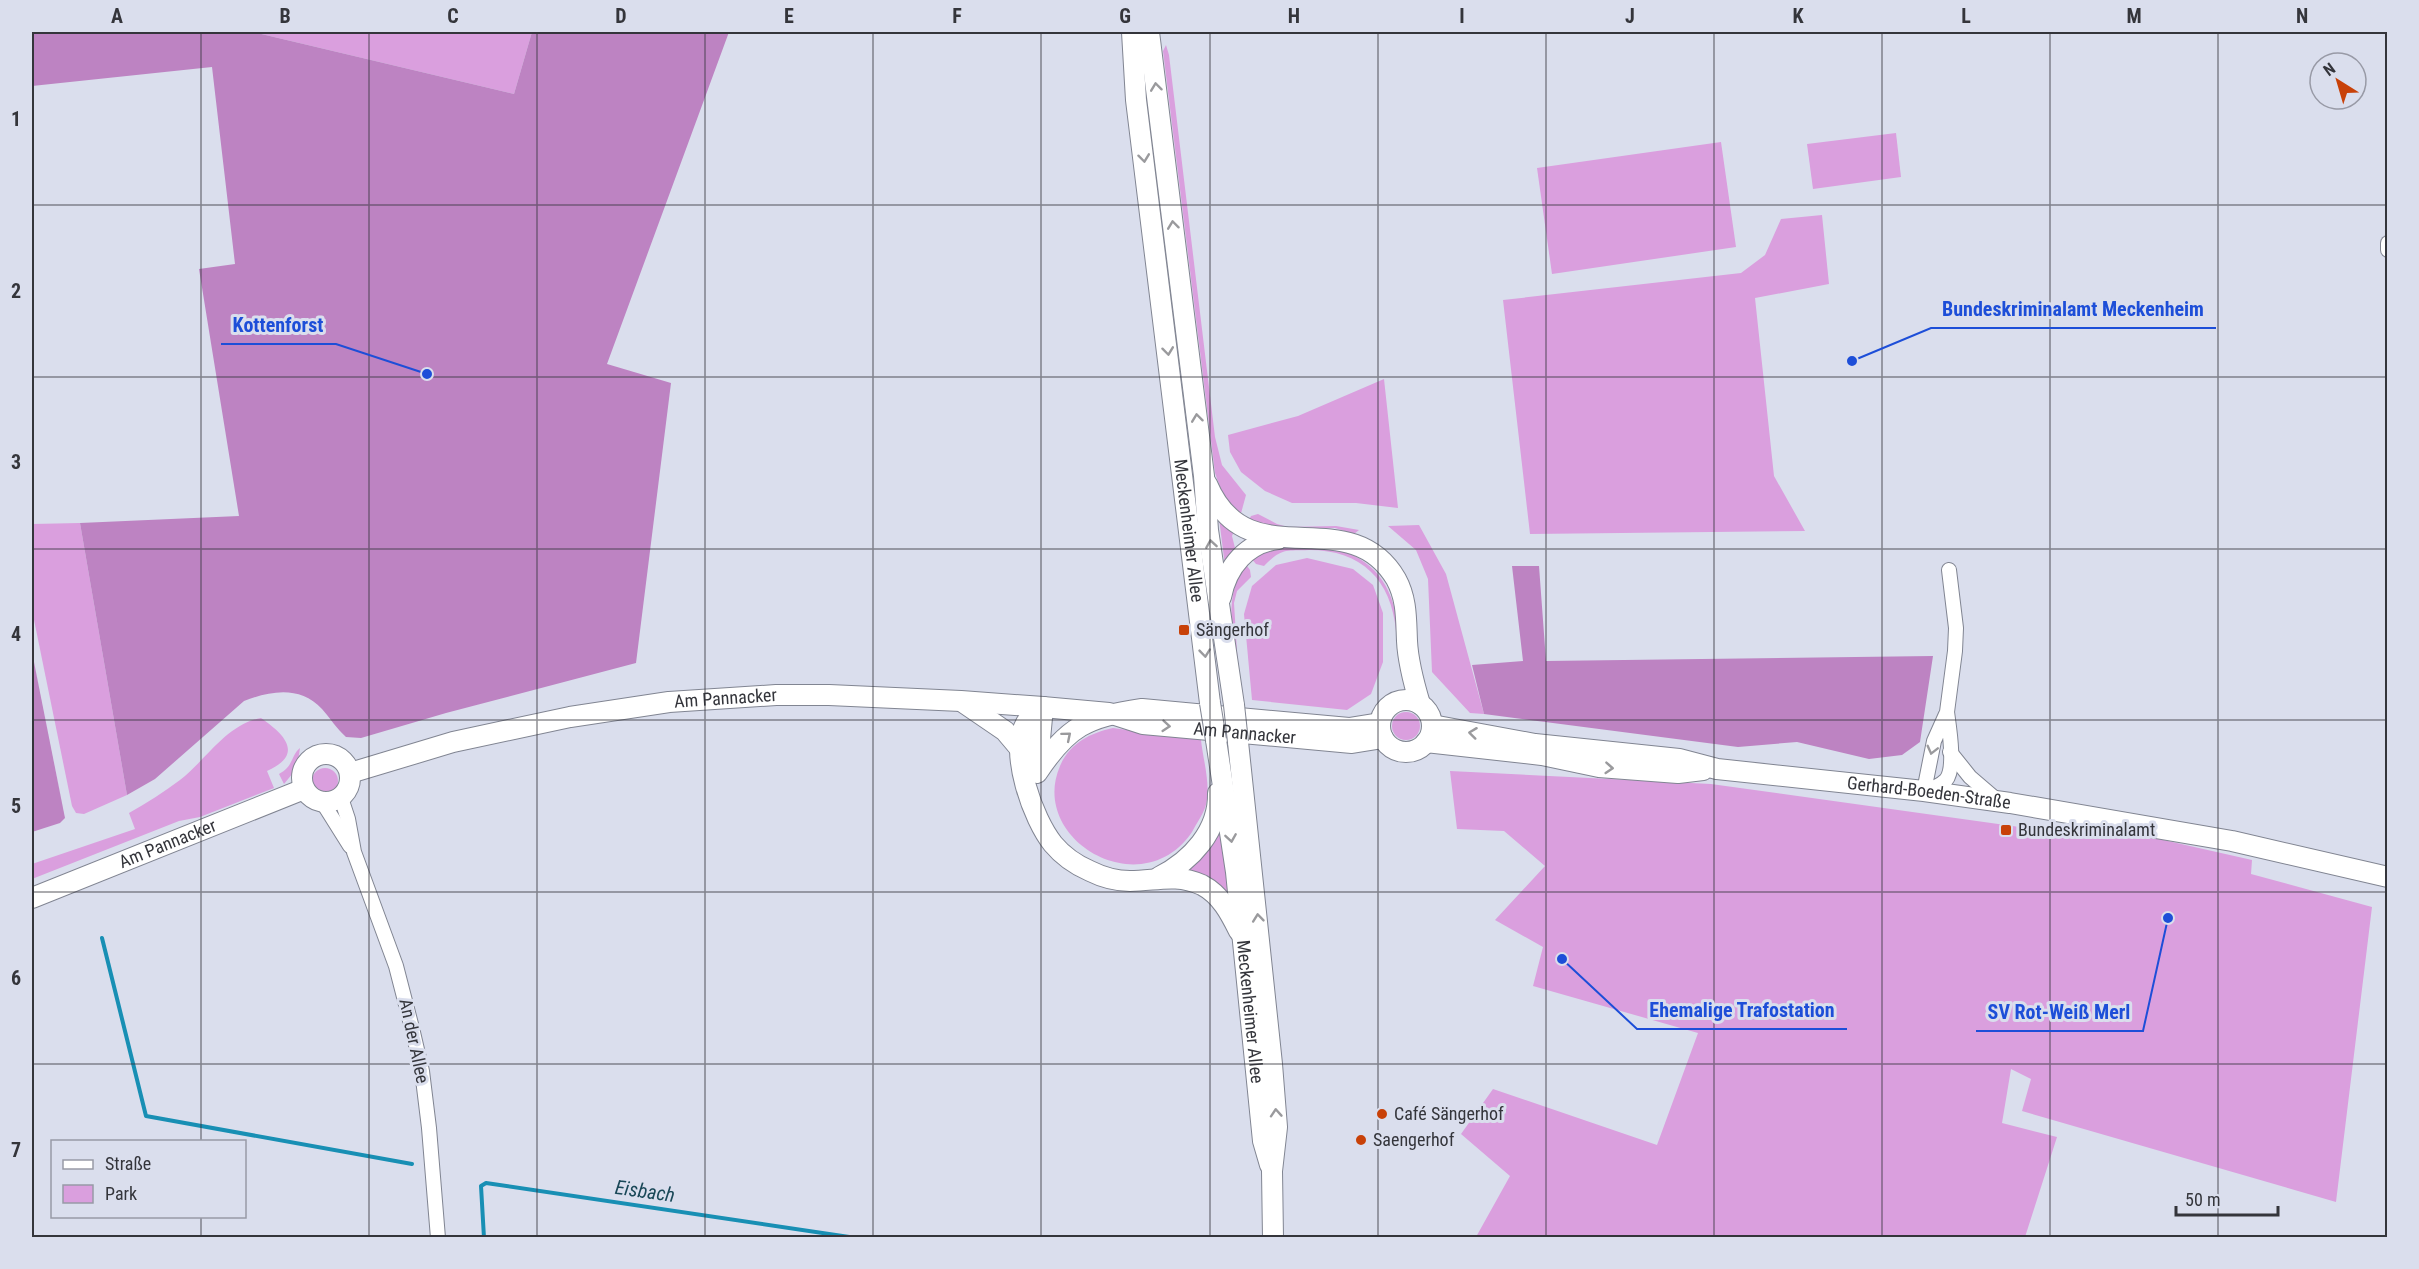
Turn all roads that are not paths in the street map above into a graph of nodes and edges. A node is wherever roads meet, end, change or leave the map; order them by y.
1 (1132, 32) edge
2 (1149, 32) edge
3 (2388, 243) edge
4 (2388, 250) edge
5 (1204, 476) junction
6 (1285, 538) junction
7 (1949, 570) dead end
8 (1220, 602) junction
9 (1407, 641) junction
10 (961, 701) junction
11 (1394, 703) junction
12 (1420, 704) junction
13 (1043, 707) junction
14 (1947, 712) junction
15 (1109, 713) junction
16 (1382, 730) junction
17 (1429, 734) junction
18 (1021, 750) junction
19 (1950, 752) junction
20 (1218, 760) junction
21 (350, 773) junction
22 (1037, 773) junction
23 (304, 789) junction
24 (1924, 791) junction
25 (332, 800) junction
26 (2000, 802) junction
27 (1038, 818) junction
28 (1159, 877) junction
29 (2388, 877) edge
30 (32, 898) edge
31 (1243, 940) junction
32 (1272, 1171) junction
33 (438, 1238) edge
34 (1273, 1238) edge

1 -> 20 main road, Meckenheimer Allee, bridge
5 -> 2 main road, Meckenheimer Allee
3 - 4 street
5 - 6 main road
8 -> 5 main road, Meckenheimer Allee
6 - 8 main road
6 - 9 main road
7 - 14 street
32 -> 8 main road, Meckenheimer Allee, bridge
9 - 11 main road
9 - 12 main road
10 - 13 main road, Am Pannacker
10 - 18 main road
10 - 21 main road, Am Pannacker
11 - 12 main road
11 - 16 main road
12 - 17 main road
13 - 15 main road, Am Pannacker
13 - 18 main road
13 - 22 main road
14 - 19 street
14 -> 24 street
15 - 16 main road, Am Pannacker
22 -> 15 main road
16 - 17 main road, Gerhard-Boeden-Straße
17 - 24 main road, Gerhard-Boeden-Straße
18 - 27 main road
19 - 24 street
19 - 26 street
20 - 28 main road
20 -> 31 main road, Meckenheimer Allee
21 - 23 main road
21 - 25 main road
22 - 27 main road
23 - 25 main road
23 - 30 main road, Am Pannacker
24 - 26 main road, Gerhard-Boeden-Straße
25 - 33 street, An der Allee
26 - 29 main road, Gerhard-Boeden-Straße
27 - 28 main road
28 - 31 main road
31 - 32 main road, Meckenheimer Allee
32 - 34 main road, Meckenheimer Allee

